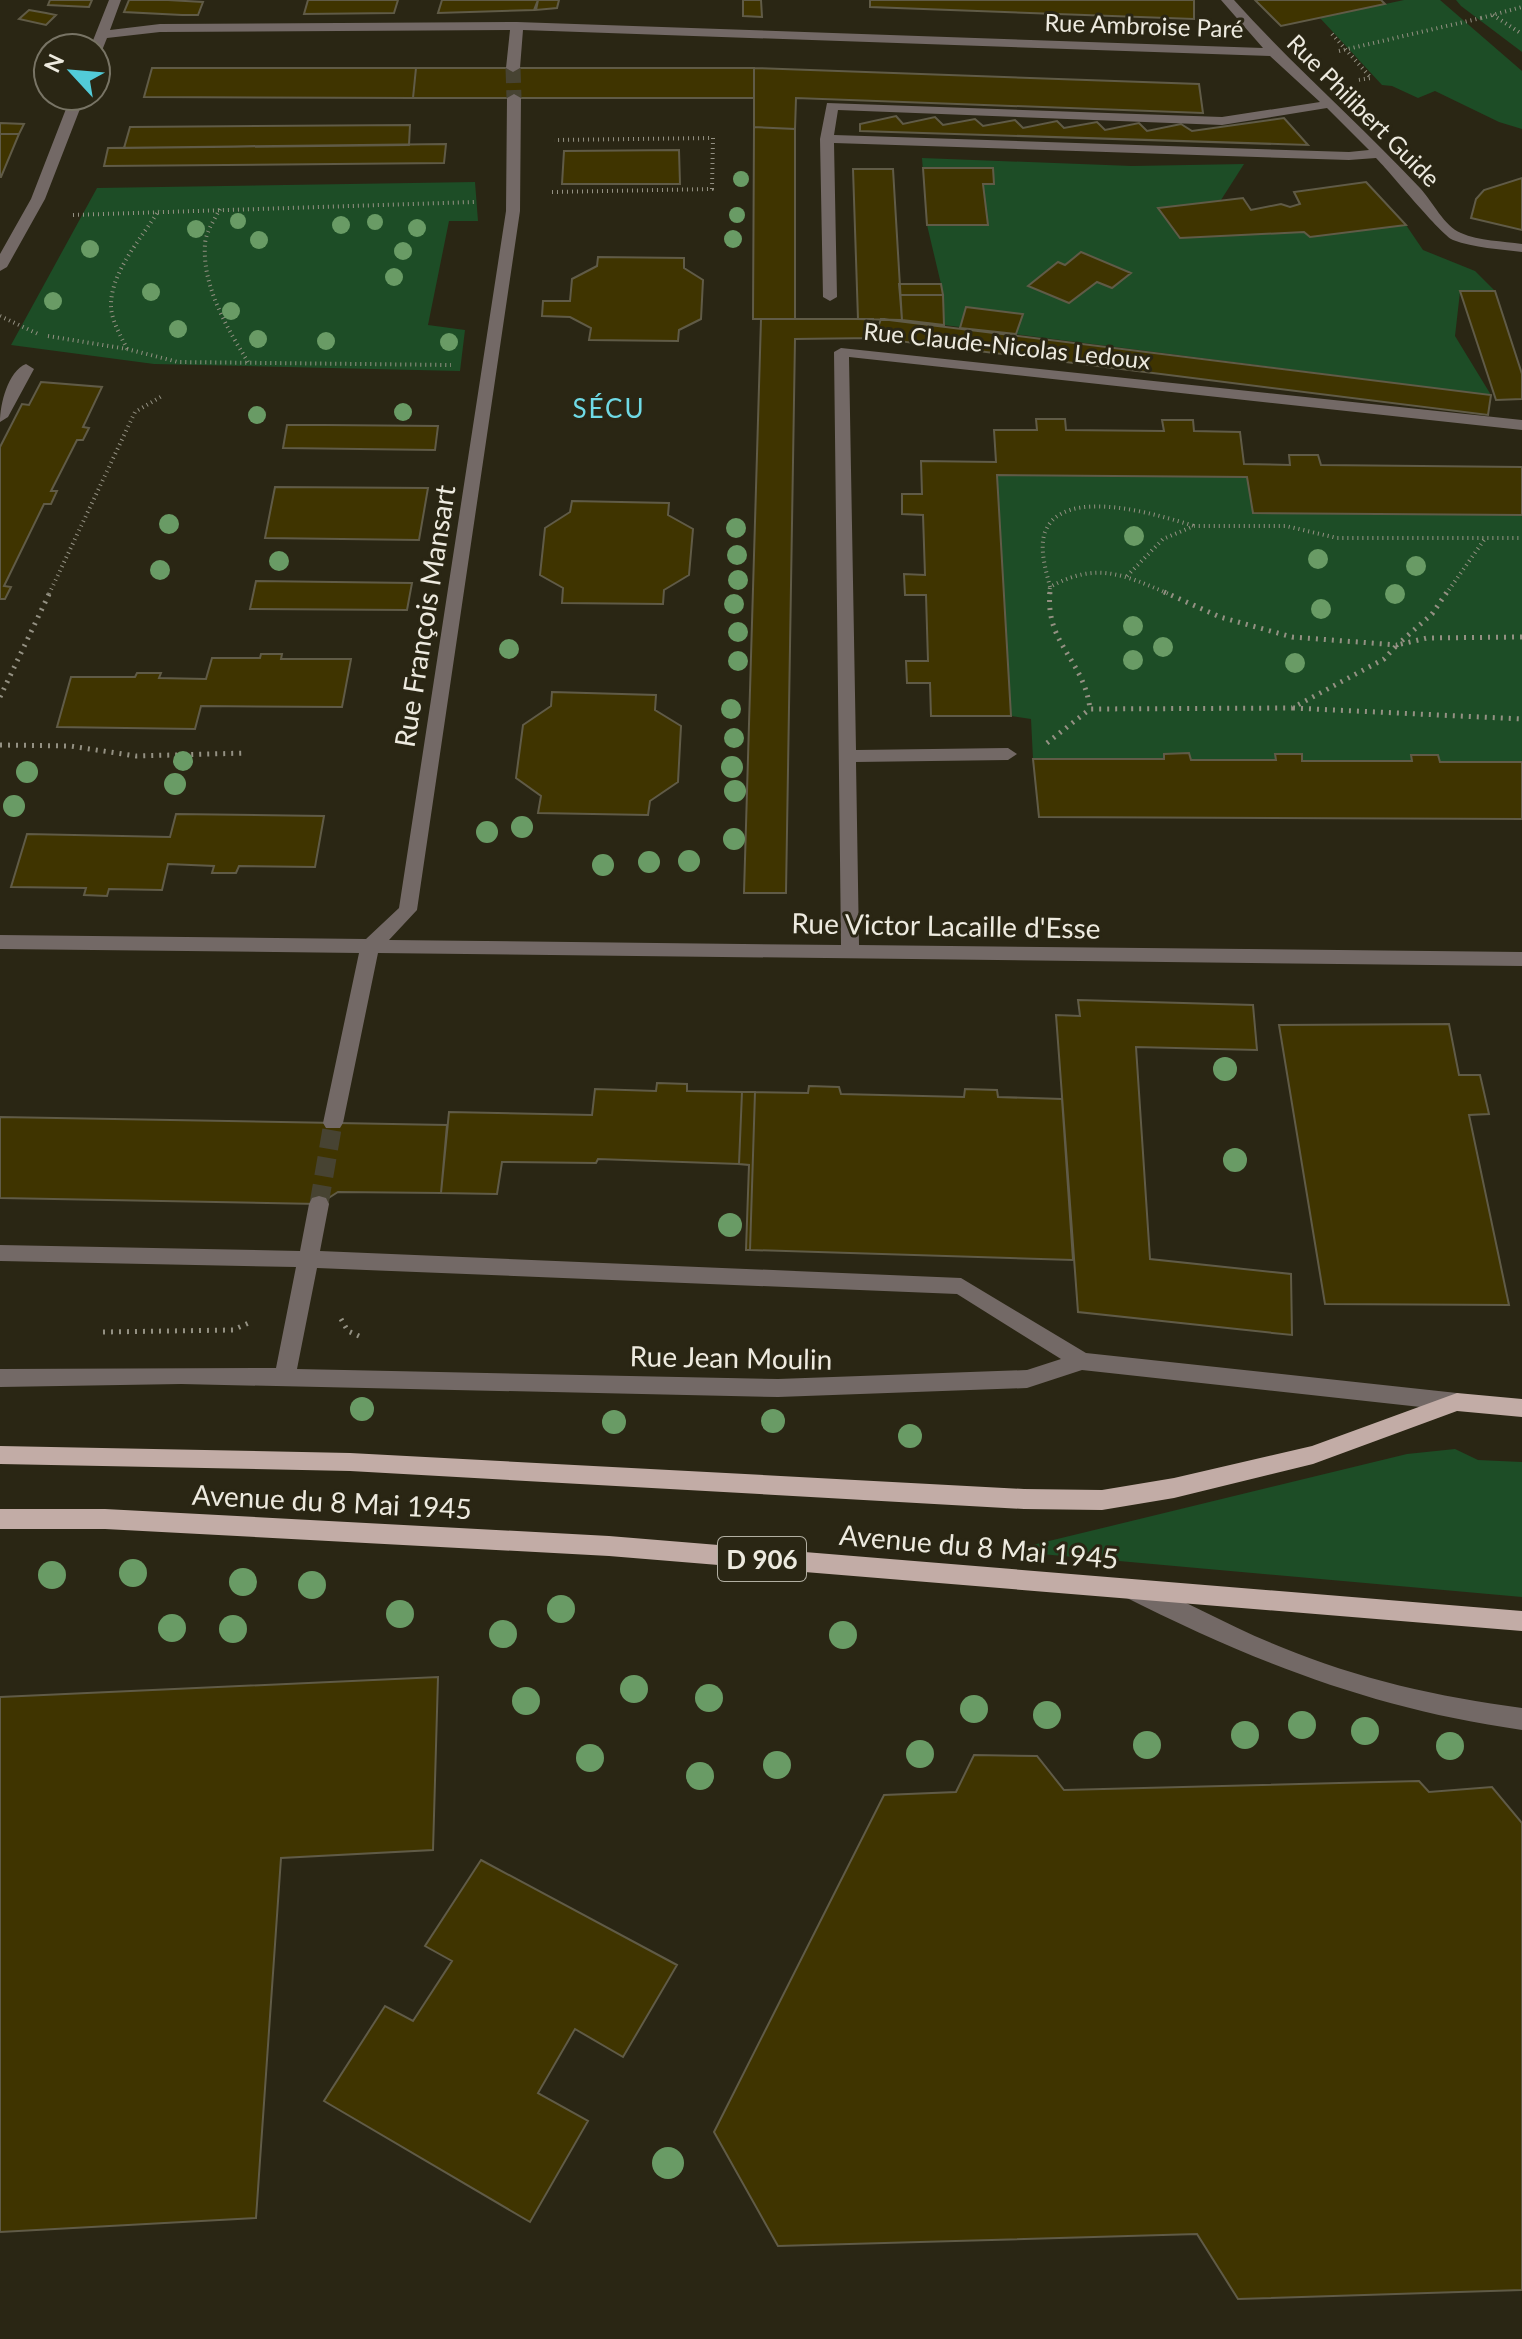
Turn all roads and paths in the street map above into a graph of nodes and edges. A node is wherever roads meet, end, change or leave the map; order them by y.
1 (115, 0) edge
2 (1227, 0) edge
3 (1522, 7) edge
4 (1492, 15) junction
5 (517, 26) junction
6 (103, 32) edge
7 (112, 34) edge
8 (1332, 34) dead end
9 (1522, 34) edge
10 (1339, 51) dead end
11 (1274, 52) junction
12 (513, 68) tunnel mouth
13 (1354, 81) dead end
14 (514, 98) tunnel mouth
15 (1330, 104) junction
16 (72, 112) edge
17 (827, 139) junction
18 (514, 140) junction
19 (1380, 153) junction
20 (514, 198) junction
21 (220, 209) junction
22 (159, 210) junction
23 (78, 215) dead end
24 (1519, 248) edge
25 (0, 267) edge
26 (1522, 269) edge
27 (830, 297) dead end
28 (0, 316) edge
29 (127, 349) junction
30 (248, 362) junction
31 (490, 365) junction
32 (26, 369) dead end
33 (162, 396) dead end
34 (0, 417) edge
35 (1522, 425) edge
36 (1194, 526) junction
37 (1522, 538) edge
38 (1484, 540) junction
39 (1127, 576) junction
40 (1050, 587) junction
41 (1522, 637) edge
42 (1397, 645) junction
43 (0, 697) edge
44 (1292, 708) junction
45 (1090, 709) junction
46 (1522, 719) edge
47 (0, 745) edge
48 (247, 753) dead end
49 (1008, 754) joint
50 (847, 756) junction
51 (0, 942) edge
52 (370, 947) junction
53 (850, 951) junction
54 (1522, 959) edge
55 (333, 1123) tunnel mouth
56 (319, 1204) tunnel mouth
57 (0, 1253) edge
58 (308, 1259) junction
59 (1082, 1361) junction
60 (285, 1377) junction
61 (0, 1378) edge
62 (1457, 1402) junction
63 (1522, 1408) edge
64 (0, 1455) edge
65 (0, 1519) edge
66 (1131, 1589) junction
67 (1522, 1621) edge
68 (1522, 1719) edge

1 - 6 street
2 - 11 street, Rue Philibert Guide
3 - 4 path
4 - 9 path
4 - 10 path, bridge
5 - 7 street, Rue Ambroise Paré
5 - 11 street, Rue Ambroise Paré
5 - 12 street
8 - 13 path
11 - 15 street, Rue Philibert Guide
14 - 18 street, Rue François Mansart
15 - 17 street
15 - 19 street, Rue Philibert Guide
16 - 25 street
17 - 19 street
17 - 27 street
18 - 20 street, Rue François Mansart
18 - 20 path
19 - 24 street, Rue Philibert Guide
20 - 21 path
20 - 31 street, Rue François Mansart
21 - 22 path
21 - 30 path
22 - 23 path
22 - 29 path
24 - 26 street
28 - 29 path
29 - 30 path
30 - 31 path
31 - 52 street, Rue François Mansart
32 - 34 street
33 - 43 path
35 - 50 street, Rue Claude-Nicolas Ledoux
36 - 38 path
36 - 39 path
36 - 40 path
37 - 38 path
38 - 42 path
39 - 40 path
39 - 42 path
40 - 45 path
41 - 42 path
42 - 44 path
44 - 45 path
44 - 46 path
45 - 49 path
47 - 48 path
49 - 50 street
50 - 53 street, Rue Claude-Nicolas Ledoux
51 - 52 street, Rue Victor Lacaille d'Esse
52 - 53 street, Rue Victor Lacaille d'Esse
52 - 55 street
53 - 54 street, Rue Victor Lacaille d'Esse
56 - 58 street
57 - 58 street
58 - 59 street
58 - 60 street
59 - 60 street, Rue Jean Moulin
59 - 62 street, Rue Jean Moulin
60 - 61 street, Rue Jean Moulin
62 - 63 main road
62 - 64 main road
65 - 66 main road, Avenue du 8 Mai 1945 / D 906
66 - 67 main road, Avenue du 8 Mai 1945 / D 906
66 - 68 street

